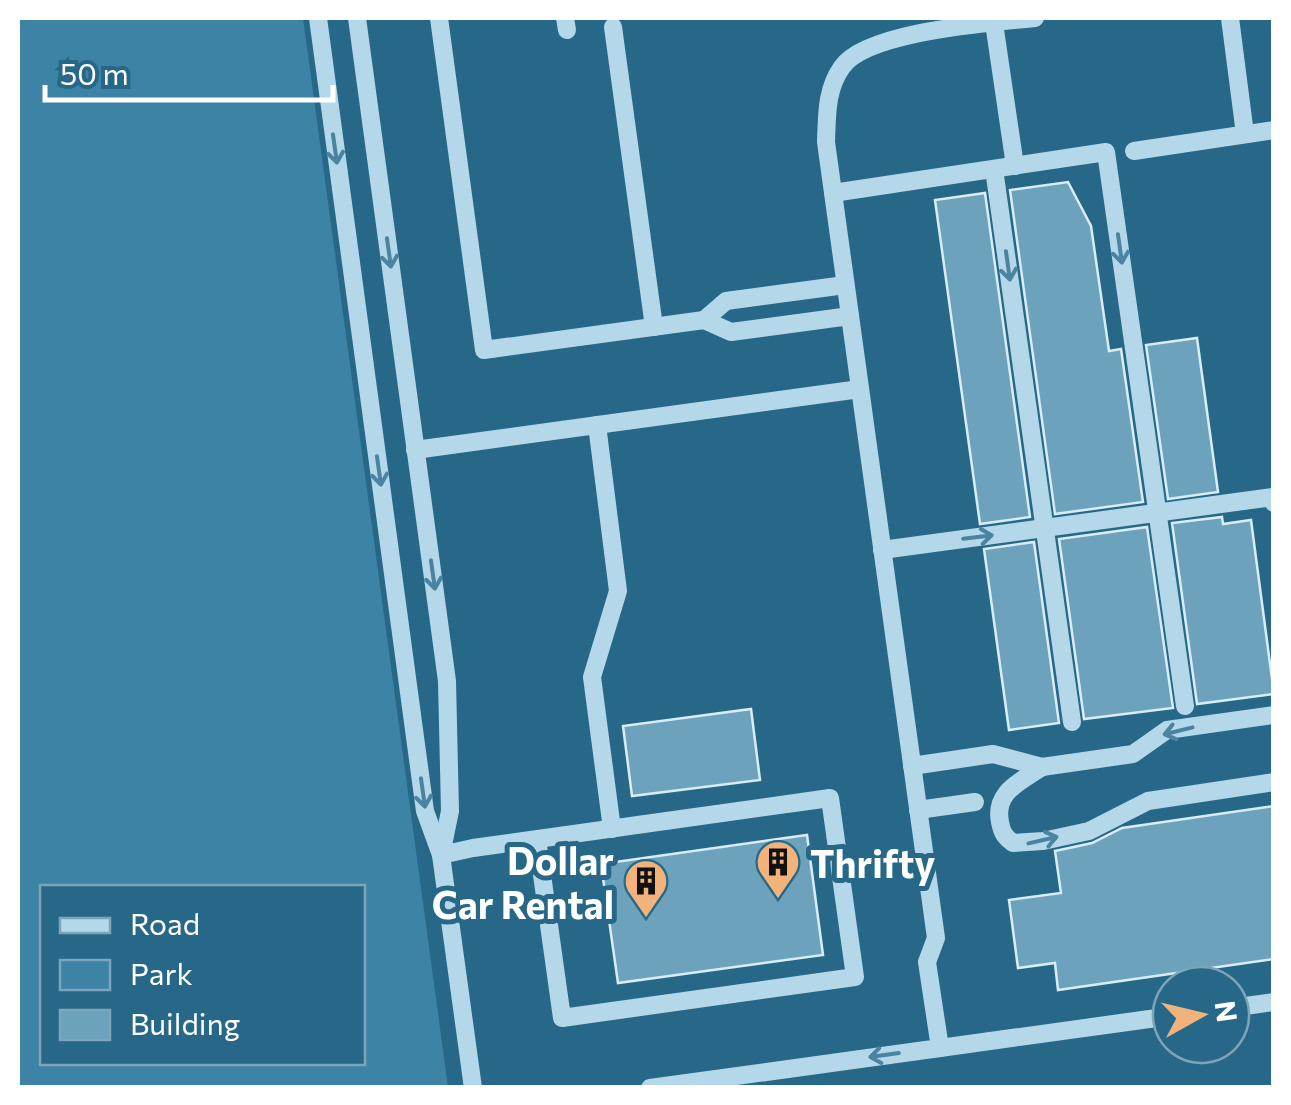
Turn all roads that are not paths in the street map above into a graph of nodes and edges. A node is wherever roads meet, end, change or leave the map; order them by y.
1 (318, 18) edge
2 (357, 18) edge
3 (439, 18) edge
4 (1034, 18) edge
5 (1230, 18) edge
6 (994, 23) junction
7 (613, 27) dead end
8 (1246, 134) junction
9 (1273, 135) edge
10 (1134, 151) dead end
11 (1015, 166) junction
12 (994, 169) junction
13 (833, 193) junction
14 (845, 285) junction
15 (850, 316) junction
16 (704, 320) junction
17 (654, 327) junction
18 (860, 389) junction
19 (597, 425) junction
20 (415, 450) junction
21 (1274, 503) edge
22 (1157, 513) junction
23 (1045, 528) junction
24 (882, 550) junction
25 (1184, 706) dead end
26 (1274, 716) edge
27 (1072, 722) dead end
28 (912, 766) junction
29 (1042, 767) junction
30 (1274, 782) edge
31 (975, 802) dead end
32 (918, 810) junction
33 (612, 829) junction
34 (537, 840) junction
35 (441, 855) junction
36 (1151, 1019) edge
37 (940, 1048) junction
38 (473, 1088) edge
39 (650, 1088) edge

1 -> 35 lane
2 -> 20 lane
3 - 17 lane
4 - 6 lane
5 - 8 lane
6 - 11 lane
6 - 13 lane
7 - 17 lane
8 - 9 lane
8 - 10 lane
11 - 12 lane
11 -> 22 lane
12 - 13 lane
12 -> 23 lane
13 - 14 lane
14 - 15 lane
14 - 16 lane
15 - 16 lane
15 - 18 lane
16 - 17 lane
18 - 19 lane
18 - 24 lane
19 - 20 lane
19 - 33 lane
20 -> 35 lane
21 - 22 lane
22 - 23 lane
22 - 25 lane
24 -> 23 lane
23 - 27 lane
24 - 28 lane
26 -> 29 lane
28 - 29 lane
28 - 32 lane
29 -> 30 lane
31 - 32 lane
32 - 37 lane
33 - 34 lane
33 - 34 lane
34 - 35 lane
35 - 38 lane
36 - 37 lane
37 -> 39 lane

